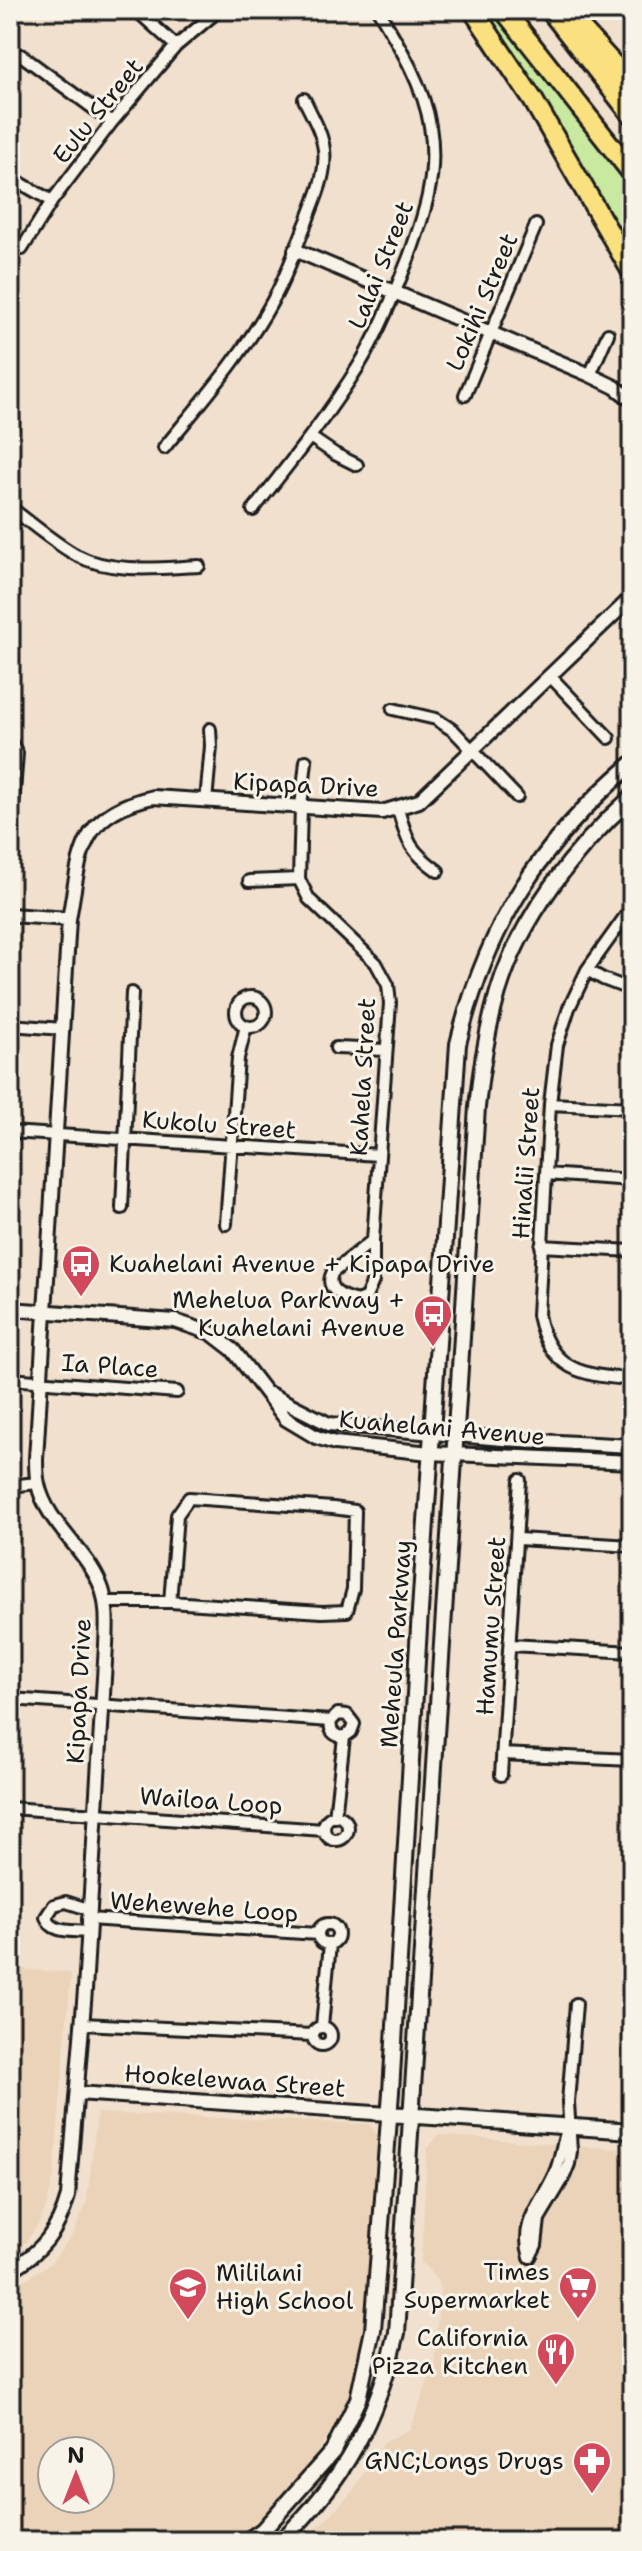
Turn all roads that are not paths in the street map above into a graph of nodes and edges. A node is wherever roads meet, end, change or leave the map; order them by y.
1 (136, 10) edge
2 (219, 10) edge
3 (378, 10) edge
4 (473, 10) edge
5 (504, 10) edge
6 (550, 10) edge
7 (564, 10) edge
8 (176, 46) junction
9 (21, 55) dead end
10 (632, 85) edge
11 (304, 99) dead end
12 (632, 115) edge
13 (112, 122) junction
14 (632, 173) edge
15 (10, 177) edge
16 (52, 201) junction
17 (536, 225) dead end
18 (22, 249) dead end
19 (295, 250) junction
20 (632, 272) edge
21 (394, 293) junction
22 (608, 334) dead end
23 (491, 335) junction
24 (590, 375) junction
25 (10, 386) edge
26 (465, 395) dead end
27 (632, 400) edge
28 (310, 437) junction
29 (10, 439) edge
30 (164, 448) dead end
31 (357, 465) dead end
32 (10, 507) edge
33 (253, 510) dead end
34 (199, 566) dead end
35 (632, 597) edge
36 (551, 677) junction
37 (393, 709) dead end
38 (210, 729) dead end
39 (609, 738) dead end
40 (10, 741) edge
41 (474, 750) junction
42 (306, 761) dead end
43 (632, 764) edge
44 (517, 797) dead end
45 (632, 797) edge
46 (206, 801) junction
47 (301, 807) junction
48 (398, 809) junction
49 (10, 846) edge
50 (438, 871) dead end
51 (299, 879) junction
52 (249, 881) dead end
53 (632, 907) edge
54 (10, 915) edge
55 (69, 919) junction
56 (587, 970) junction
57 (632, 990) edge
58 (132, 993) dead end
59 (10, 1025) edge
60 (246, 1026) dead end
61 (63, 1029) junction
62 (336, 1048) dead end
63 (386, 1050) junction
64 (550, 1104) junction
65 (632, 1108) edge
66 (10, 1132) edge
67 (57, 1134) junction
68 (126, 1139) junction
69 (232, 1146) junction
70 (379, 1155) junction
71 (546, 1174) junction
72 (632, 1180) edge
73 (122, 1208) dead end
74 (226, 1224) dead end
75 (373, 1240) junction
76 (541, 1246) junction
77 (632, 1251) edge
78 (10, 1309) edge
79 (44, 1311) junction
80 (10, 1379) edge
81 (632, 1379) edge
82 (41, 1381) junction
83 (177, 1392) dead end
84 (268, 1393) junction
85 (433, 1433) junction
86 (455, 1435) junction
87 (632, 1446) edge
88 (430, 1453) junction
89 (454, 1454) junction
90 (632, 1462) edge
91 (520, 1480) dead end
92 (37, 1483) junction
93 (10, 1486) edge
94 (518, 1539) junction
95 (632, 1546) edge
96 (105, 1602) junction
97 (170, 1602) junction
98 (511, 1645) junction
99 (632, 1652) edge
100 (10, 1699) edge
101 (103, 1705) junction
102 (331, 1721) junction
103 (344, 1737) junction
104 (502, 1754) junction
105 (632, 1760) edge
106 (501, 1775) dead end
107 (10, 1808) edge
108 (94, 1812) junction
109 (335, 1817) junction
110 (324, 1830) junction
111 (88, 1920) junction
112 (318, 1934) junction
113 (330, 1944) junction
114 (576, 2004) dead end
115 (82, 2024) junction
116 (322, 2026) junction
117 (312, 2035) junction
118 (77, 2093) junction
119 (389, 2114) junction
120 (412, 2115) junction
121 (568, 2126) junction
122 (632, 2131) edge
123 (10, 2271) edge
124 (268, 2536) edge
125 (247, 2541) edge
126 (281, 2541) edge

1 - 8 street
2 - 8 street, Eulu Street
3 - 21 street, Lalai Street
4 - 20 highway
5 - 14 highway
6 - 12 highway
7 - 10 highway
8 - 13 street, Eulu Street
9 - 13 street
11 - 19 street
13 - 16 street, Eulu Street
15 - 16 street
16 - 18 street, Eulu Street
17 - 23 street, Lokihi Street
19 - 21 street
19 - 30 street
21 - 23 street
21 - 28 street, Lalai Street
22 - 24 street
23 - 24 street
23 - 26 street, Lokihi Street
24 - 27 street
25 - 29 street
28 - 31 street
28 - 33 street, Lalai Street
32 - 34 street
35 - 36 street, Kipapa Drive
36 - 39 street
36 - 41 street, Kipapa Drive
37 - 41 street
38 - 46 street
40 - 49 street
41 - 44 street
41 - 48 street, Kipapa Drive
42 - 47 street
43 - 85 main road, Meheula Parkway
45 - 86 main road, Meheula Parkway
46 - 47 street, Kipapa Drive
46 - 55 street, Kipapa Drive
47 - 48 street, Kipapa Drive
47 - 51 street
48 - 50 street
51 - 52 street
51 - 63 street, Kahela Street
53 - 56 street, Hinalii Street
54 - 55 street
55 - 61 street, Kipapa Drive
56 - 57 street
56 - 64 street, Hinalii Street
58 - 68 street
59 - 61 street
60 - 69 street
61 - 67 street, Kipapa Drive
62 - 63 street
63 - 70 street, Kahela Street
64 - 65 street
64 - 71 street, Hinalii Street
66 - 67 street, Kukolu Street
67 - 68 street, Kukolu Street
67 - 79 street, Kipapa Drive
68 - 69 street, Kukolu Street
68 - 73 street
69 - 70 street, Kukolu Street
69 - 74 street
70 - 75 street, Kahela Street
71 - 72 street
71 - 76 street, Hinalii Street
75 - 75 street, Kahela Street
76 - 77 street
76 - 81 street, Hinalii Street
78 - 79 street, Kuahelani Avenue
79 - 82 street, Kipapa Drive
79 - 84 street, Kuahelani Avenue
80 - 82 street, Ia Place
82 - 83 street, Ia Place
82 - 92 street, Kipapa Drive
84 - 85 street, Kuahelani Avenue
84 - 88 street, Kuahelani Avenue
85 - 86 street, Kuahelani Avenue
85 - 88 main road, Meheula Parkway
86 - 87 street, Kuahelani Avenue
86 - 89 main road, Meheula Parkway
88 - 89 street, Kuahelani Avenue
88 - 119 main road, Meheula Parkway
89 - 90 street, Kuahelani Avenue
89 - 120 main road, Meheula Parkway
91 - 94 street, Hamumu Street
92 - 93 street
92 - 96 street, Kipapa Drive
94 - 95 street
94 - 98 street, Hamumu Street
96 - 97 street
96 - 101 street, Kipapa Drive
97 - 97 street
98 - 99 street
98 - 104 street, Hamumu Street
100 - 101 street, Wailoa Loop
101 - 102 street, Wailoa Loop
101 - 108 street, Kipapa Drive
102 - 103 street
102 - 103 street, Wailoa Loop
103 - 109 street, Wailoa Loop
104 - 105 street
104 - 106 street, Hamumu Street
107 - 108 street, Wailoa Loop
108 - 110 street, Wailoa Loop
108 - 111 street, Kipapa Drive
109 - 110 street
109 - 110 street, Wailoa Loop
111 - 112 street, Wehewehe Loop
111 - 115 street, Kipapa Drive
112 - 113 street, Wehewehe Loop
112 - 113 street, Wehewehe Loop
113 - 116 street
114 - 121 street
115 - 117 street
115 - 118 street, Kipapa Drive
116 - 117 street
116 - 117 street
118 - 119 street, Hookelewaa Street
118 - 123 street, Kipapa Drive
119 - 120 main road
119 - 124 main road, Meheula Parkway
120 - 121 main road
120 - 126 main road, Meheula Parkway
121 - 121 street
121 - 122 main road
124 - 125 main road, Meheula Parkway

